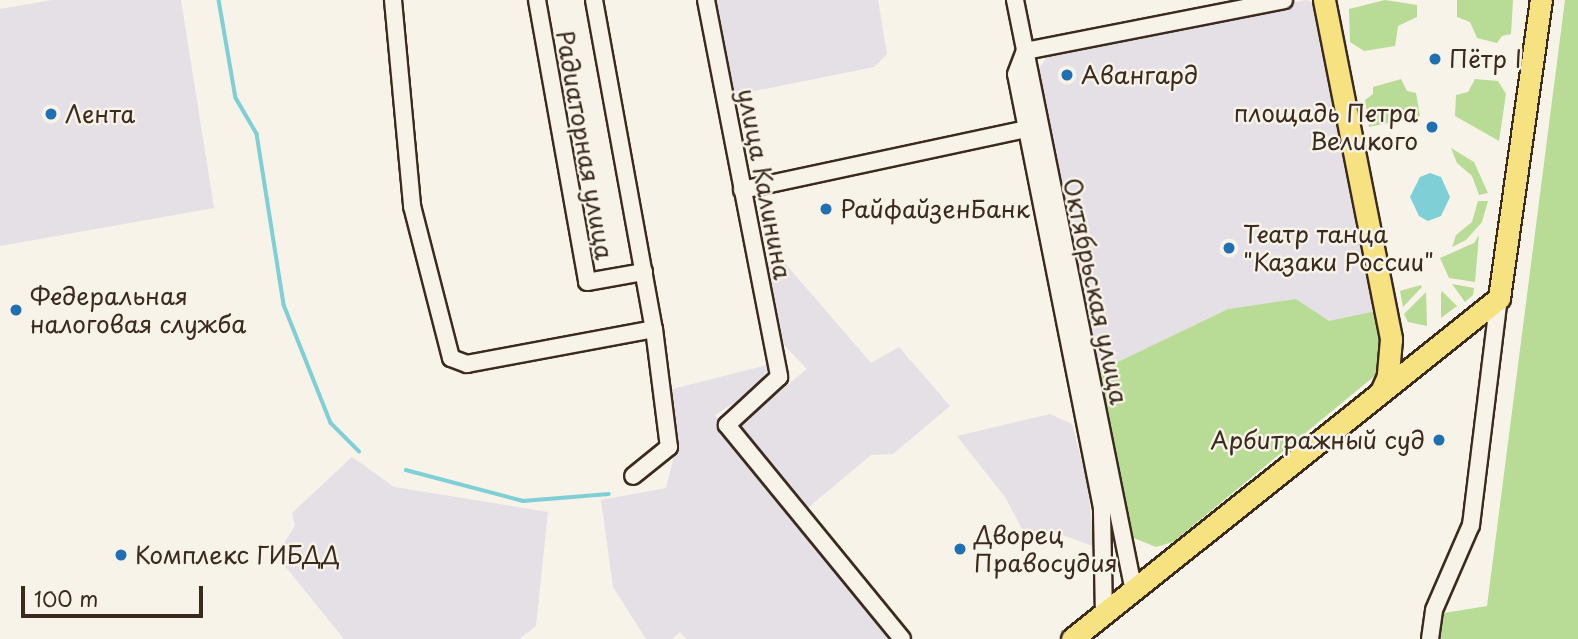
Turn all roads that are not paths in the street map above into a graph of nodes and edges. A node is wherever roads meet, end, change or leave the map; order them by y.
1 (393, 0) edge
2 (537, 0) edge
3 (594, 0) edge
4 (706, 0) edge
5 (1015, 0) edge
6 (1284, 0) edge
7 (1324, 0) edge
8 (1530, 0) edge
9 (1541, 0) edge
10 (1026, 51) junction
11 (1027, 129) junction
12 (742, 190) junction
13 (644, 272) junction
14 (1488, 306) junction
15 (654, 329) junction
16 (1496, 333) junction
17 (1391, 339) junction
18 (1427, 355) junction
19 (1381, 392) junction
20 (633, 476) dead end
21 (1109, 506) junction
22 (1134, 592) junction
23 (1104, 615) junction
24 (902, 639) edge
25 (1072, 639) edge
26 (1430, 639) edge

1 - 15 street
2 - 13 street, Радиаторная улица
3 - 13 street, Радиаторная улица
4 - 12 street, улица Калинина
5 - 10 street, Октябрьская улица
6 - 10 street
7 - 17 main road
8 - 14 main road
9 - 14 main road
10 - 11 street
10 - 21 street, Октябрьская улица
11 - 12 street
11 - 21 street
12 - 24 street, улица Калинина
13 - 15 street, Радиаторная улица
14 - 16 street
14 - 16 street
14 - 18 main road
15 - 20 street, Радиаторная улица
16 - 26 street
17 - 18 main road
17 - 19 main road
18 - 19 main road
19 - 22 main road
21 - 22 street, Октябрьская улица
21 - 23 street
22 - 23 main road
23 - 25 main road

